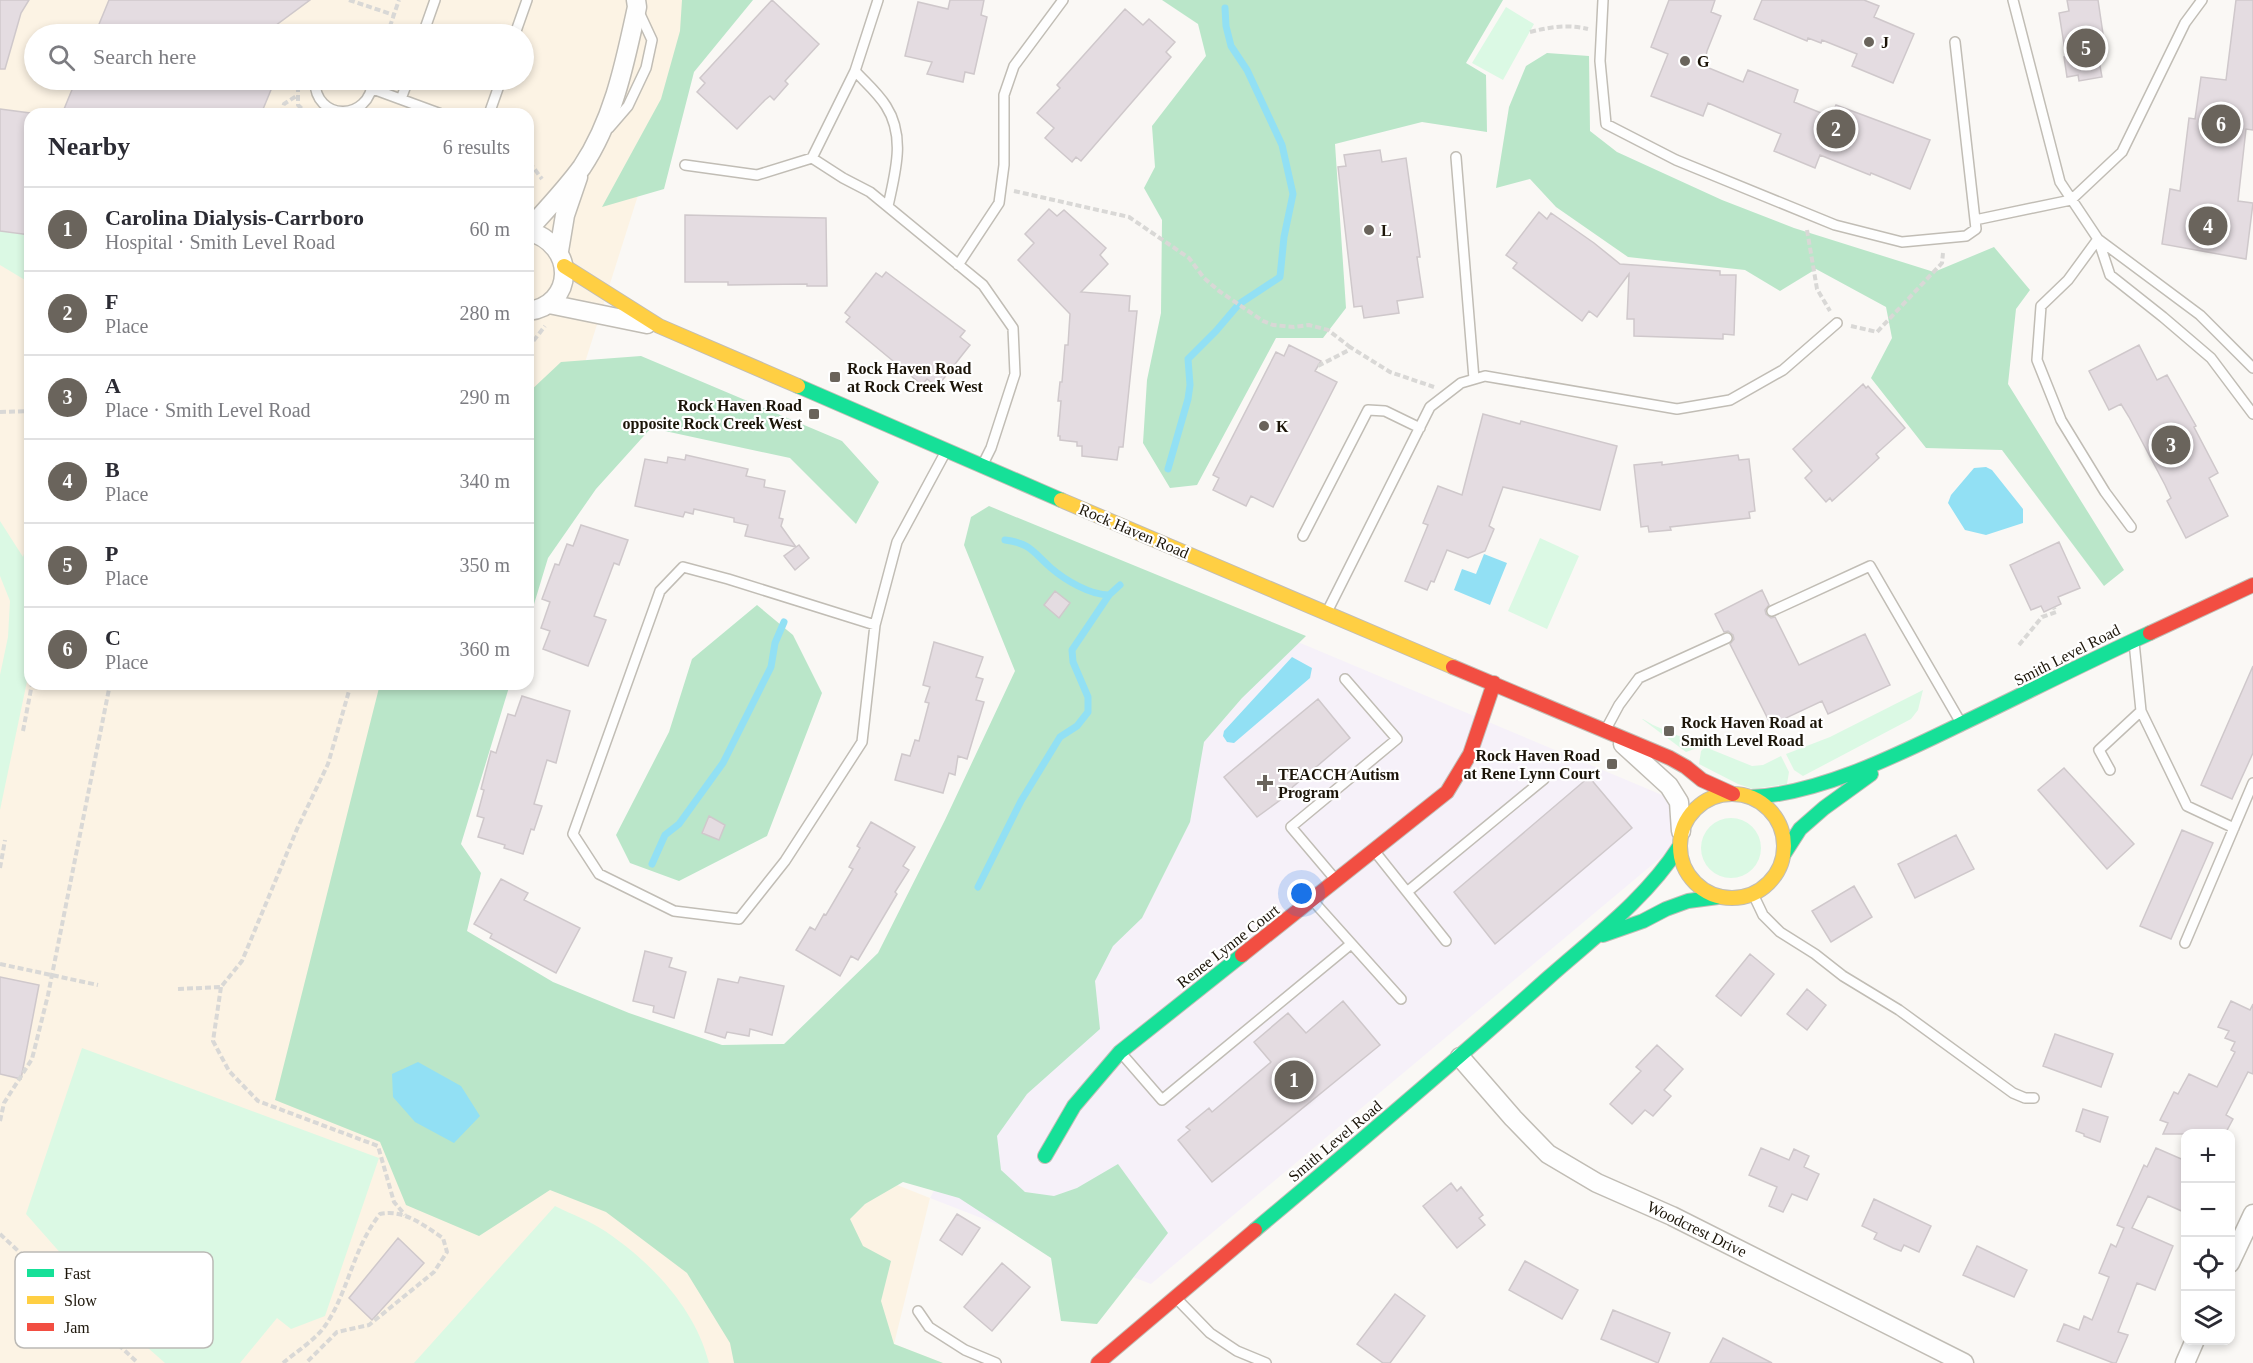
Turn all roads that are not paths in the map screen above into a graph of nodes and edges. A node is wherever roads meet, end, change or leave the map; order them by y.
1 (435, 0) edge
2 (527, 0) edge
3 (878, 0) edge
4 (1063, 0) edge
5 (1603, 0) edge
6 (2013, 0) edge
7 (2202, 0) edge
8 (636, 4) edge
9 (427, 24) edge
10 (519, 24) edge
11 (1955, 42) dead end
12 (855, 71) junction
13 (316, 90) edge
14 (370, 90) edge
15 (384, 90) edge
16 (404, 90) edge
17 (497, 90) edge
18 (401, 99) junction
19 (329, 108) edge
20 (358, 108) edge
21 (425, 108) edge
22 (491, 108) edge
23 (812, 158) junction
24 (1456, 158) dead end
25 (685, 165) dead end
26 (581, 167) junction
27 (2071, 200) junction
28 (888, 206) junction
29 (1975, 220) junction
30 (534, 224) edge
31 (534, 232) edge
32 (2098, 239) junction
33 (562, 259) junction
34 (958, 265) junction
35 (538, 313) edge
36 (1837, 323) road end
37 (659, 326) junction
38 (2253, 368) edge
39 (1474, 379) junction
40 (2253, 414) edge
41 (1420, 428) junction
42 (946, 451) junction
43 (982, 466) junction
44 (2131, 527) dead end
45 (1303, 536) dead end
46 (2253, 585) edge
47 (1772, 611) dead end
48 (1327, 613) junction
49 (875, 625) junction
50 (1727, 638) dead end
51 (2134, 640) junction
52 (1345, 679) dead end
53 (1494, 683) junction
54 (2141, 711) junction
55 (1962, 725) junction
56 (1607, 732) junction
57 (1897, 755) junction
58 (2110, 770) dead end
59 (1544, 779) dead end
60 (2253, 783) edge
61 (1733, 794) junction
62 (1751, 797) junction
63 (2234, 828) junction
64 (1680, 839) junction
65 (1374, 851) junction
66 (1784, 854) junction
67 (1337, 880) junction
68 (1407, 892) junction
69 (1753, 894) junction
70 (1718, 897) junction
71 (1312, 900) junction
72 (1590, 940) junction
73 (1446, 941) dead end
74 (2185, 943) dead end
75 (1351, 944) junction
76 (1401, 999) dead end
77 (1120, 1052) junction
78 (1460, 1057) junction
79 (2034, 1098) dead end
80 (1045, 1156) dead end
81 (2253, 1214) edge
82 (2235, 1252) edge
83 (1176, 1297) junction
84 (918, 1311) dead end
85 (2193, 1345) edge
86 (996, 1363) edge
87 (1098, 1363) edge
88 (1266, 1363) edge
89 (1964, 1363) edge
90 (2185, 1363) edge

1 - 9 lane
2 - 10 lane
3 - 12 lane
4 - 34 lane
5 - 29 lane
6 - 27 lane
7 - 27 lane
8 - 26 street, Rock Haven Road
11 - 29 lane
12 - 23 lane
12 - 28 lane
13 - 19 lane
14 - 20 lane
15 - 18 lane
16 - 18 lane
17 - 22 lane
18 - 21 lane
23 - 25 lane
23 - 28 lane
24 - 39 lane
26 - 30 street, Rock Haven Road
26 - 33 street, Rock Haven Road
27 - 29 lane
27 - 32 lane
28 - 34 lane
31 - 33 street, Rock Haven Road
32 - 38 lane
32 - 40 lane
32 - 44 lane
33 - 35 street, Rock Haven Road
33 - 37 street, Rock Haven Road
34 - 43 lane
35 - 37 street, Rock Haven Road
36 - 39 lane
37 - 42 street, Rock Haven Road
39 - 41 lane
41 - 45 lane
41 - 48 lane
42 - 43 street, Rock Haven Road
42 - 49 lane
43 - 48 street, Rock Haven Road
46 - 51 street, Smith Level Road
47 - 55 lane
48 - 53 street, Rock Haven Road
49 - 49 lane
50 - 56 lane
51 - 54 lane
51 - 55 street, Smith Level Road
52 - 67 lane
53 - 56 street, Rock Haven Road
53 - 65 street, Renee Lynne Court
54 - 58 lane
54 - 63 lane
55 - 57 street, Smith Level Road
56 - 61 street, Rock Haven Road
56 - 64 street, Rock Haven Road
57 - 62 street, Smith Level Road
57 - 66 street, Smith Level Road
59 - 68 lane
60 - 63 lane
61 - 62 street
61 - 64 street
62 - 66 street
63 - 74 lane
64 - 70 street
64 - 72 street, Smith Level Road
65 - 67 street, Renee Lynne Court
65 - 68 lane
66 - 69 street
67 - 71 street, Renee Lynne Court
68 - 73 lane
69 - 70 street
69 - 79 lane
70 - 72 street, Smith Level Road
71 - 75 lane
71 - 77 street, Renee Lynne Court
72 - 78 street, Smith Level Road
75 - 76 lane
75 - 77 lane
77 - 80 street, Renee Lynne Court
78 - 83 street, Smith Level Road
78 - 89 street, Woodcrest Drive
81 - 82 street
83 - 87 street, Smith Level Road
83 - 88 lane
84 - 86 lane
85 - 90 street

